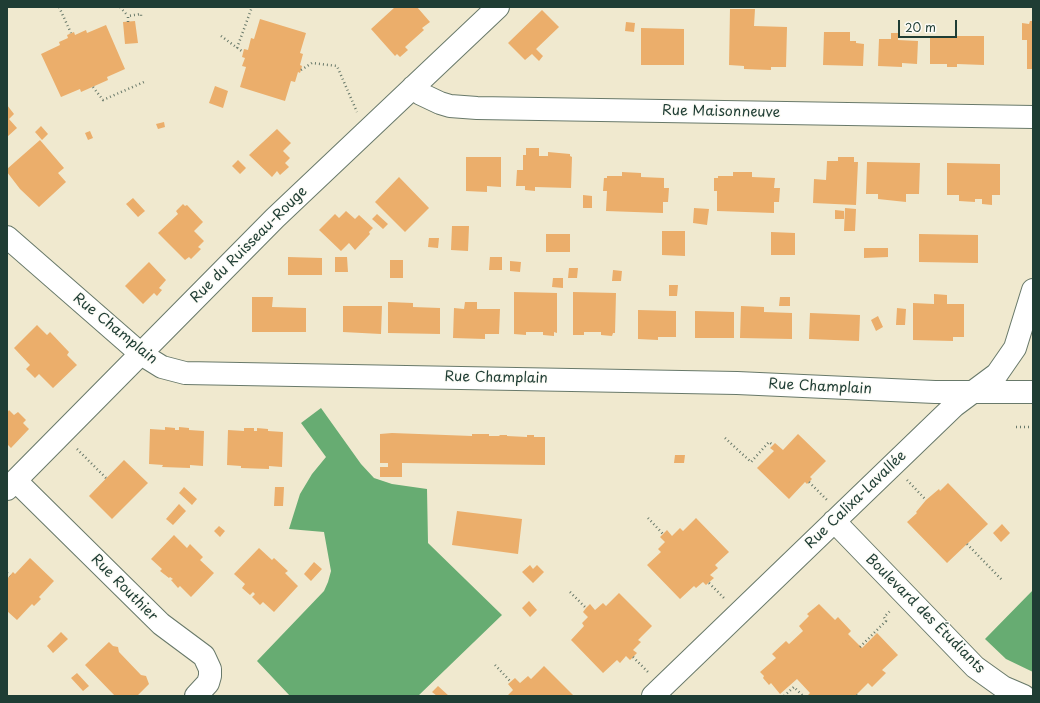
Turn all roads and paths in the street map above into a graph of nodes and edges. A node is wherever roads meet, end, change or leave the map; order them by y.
1 (59, 7) edge
2 (120, 7) edge
3 (252, 7) edge
4 (498, 7) edge
5 (128, 16) junction
6 (141, 18) dead end
7 (128, 22) dead end
8 (71, 33) dead end
9 (221, 36) dead end
10 (237, 48) junction
11 (243, 52) dead end
12 (300, 70) dead end
13 (144, 82) dead end
14 (93, 87) dead end
15 (414, 87) junction
16 (1033, 117) edge
17 (371, 127) junction
18 (7, 237) edge
19 (1033, 290) edge
20 (141, 354) junction
21 (1033, 392) edge
22 (972, 393) junction
23 (1016, 427) dead end
24 (1033, 427) edge
25 (725, 438) dead end
26 (773, 446) dead end
27 (76, 449) dead end
28 (893, 465) junction
29 (106, 478) dead end
30 (809, 482) dead end
31 (11, 485) edge
32 (926, 500) dead end
33 (648, 518) dead end
34 (837, 518) junction
35 (663, 534) dead end
36 (967, 544) dead end
37 (7, 573) edge
38 (10, 576) dead end
39 (1002, 580) dead end
40 (570, 592) dead end
41 (906, 596) junction
42 (586, 608) dead end
43 (860, 647) dead end
44 (495, 665) dead end
45 (511, 682) dead end
46 (196, 696) edge
47 (653, 696) edge
48 (784, 696) edge
49 (803, 696) edge
50 (1024, 696) edge

1 - 8 path
2 - 5 path
3 - 10 path
4 - 15 street, Rue du Ruisseau-Rouge
5 - 6 path
5 - 7 path
9 - 10 path
10 - 11 path
12 - 17 path
13 - 14 path
15 - 16 street, Rue Maisonneuve
15 - 17 street, Rue du Ruisseau-Rouge
17 - 20 street, Rue du Ruisseau-Rouge
18 - 20 street, Rue Champlain
19 - 22 street, Rue Calixa-Lavallée
20 - 22 street, Rue Champlain
20 - 31 street, Rue du Ruisseau-Rouge
21 - 22 street, Rue Champlain
22 - 28 street, Rue Calixa-Lavallée
23 - 24 path
25 - 26 path
27 - 29 path
28 - 32 path
28 - 34 street, Rue Calixa-Lavallée
30 - 34 path
31 - 46 street, Rue Routhier
33 - 35 path
34 - 41 street, Boulevard des Étudiants
34 - 47 street, Rue Calixa-Lavallée
36 - 39 path
37 - 38 path
40 - 42 path
41 - 43 path
41 - 50 street, Boulevard des Étudiants
44 - 45 path
48 - 49 path

